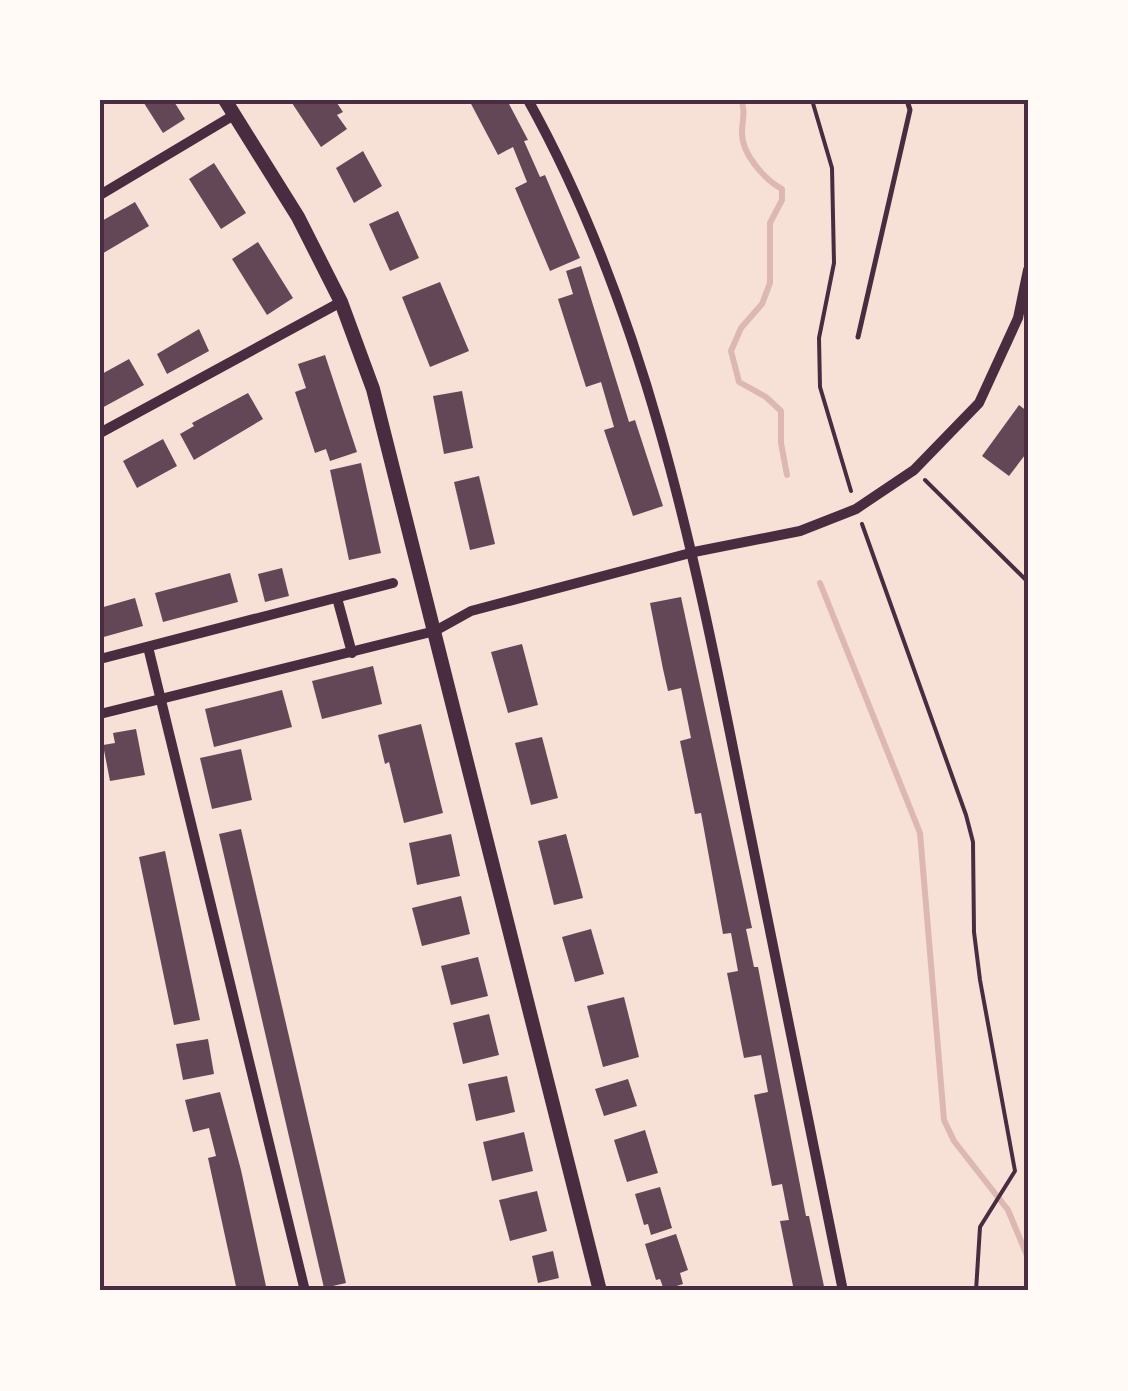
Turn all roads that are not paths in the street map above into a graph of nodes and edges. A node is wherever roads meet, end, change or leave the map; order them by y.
1 (225, 100) edge
2 (528, 100) edge
3 (907, 100) edge
4 (234, 115) junction
5 (100, 195) edge
6 (1028, 270) edge
7 (341, 302) junction
8 (858, 336) dead end
9 (100, 434) edge
10 (694, 552) junction
11 (393, 583) dead end
12 (337, 598) junction
13 (435, 631) junction
14 (148, 647) junction
15 (352, 653) junction
16 (100, 659) edge
17 (161, 699) junction
18 (100, 714) edge
19 (305, 1291) edge
20 (600, 1291) edge
21 (843, 1291) edge

1 - 4 street
2 - 10 street
3 - 8 lane
4 - 5 street
4 - 7 street
6 - 10 street
7 - 9 street
7 - 13 street
10 - 13 street
10 - 21 street
11 - 12 street
12 - 14 street
12 - 15 street
13 - 15 street
13 - 20 street
14 - 16 street
14 - 17 street
15 - 17 street
17 - 18 street
17 - 19 street

